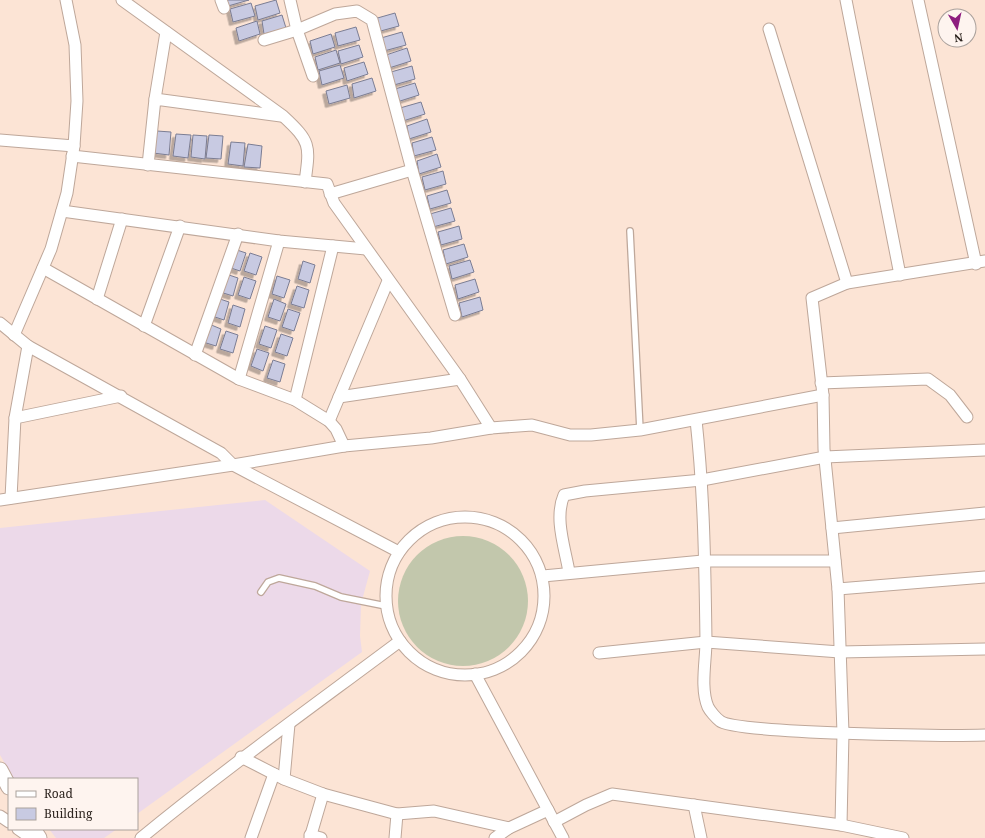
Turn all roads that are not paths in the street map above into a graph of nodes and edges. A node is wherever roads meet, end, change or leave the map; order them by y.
1 (66, 0) edge
2 (122, 0) edge
3 (290, 0) edge
4 (846, 0) edge
5 (918, 0) edge
6 (769, 29) dead end
7 (297, 30) junction
8 (166, 32) junction
9 (264, 40) dead end
10 (313, 76) dead end
11 (155, 99) junction
12 (283, 116) junction
13 (0, 140) edge
14 (73, 151) junction
15 (148, 165) junction
16 (412, 170) junction
17 (305, 182) junction
18 (330, 194) junction
19 (62, 212) junction
20 (122, 219) junction
21 (180, 226) junction
22 (630, 231) dead end
23 (238, 234) junction
24 (279, 241) junction
25 (333, 246) junction
26 (366, 249) junction
27 (981, 262) edge
28 (42, 268) junction
29 (900, 275) junction
30 (388, 281) junction
31 (847, 283) junction
32 (97, 299) junction
33 (455, 315) dead end
34 (0, 323) edge
35 (144, 326) junction
36 (14, 334) junction
37 (28, 346) junction
38 (195, 355) junction
39 (239, 379) junction
40 (460, 379) junction
41 (821, 383) junction
42 (823, 395) junction
43 (121, 396) junction
44 (339, 397) junction
45 (295, 400) junction
46 (967, 417) dead end
47 (15, 418) junction
48 (696, 420) junction
49 (329, 421) junction
50 (491, 428) junction
51 (640, 430) junction
52 (344, 446) junction
53 (985, 450) edge
54 (825, 457) junction
55 (233, 465) junction
56 (702, 480) junction
57 (6, 499) edge
58 (985, 513) edge
59 (832, 528) junction
60 (399, 552) junction
61 (703, 561) junction
62 (835, 561) junction
63 (569, 572) junction
64 (543, 576) junction
65 (985, 577) edge
66 (838, 589) junction
67 (261, 592) dead end
68 (386, 606) junction
69 (400, 641) junction
70 (706, 642) junction
71 (985, 649) edge
72 (840, 652) junction
73 (599, 653) dead end
74 (475, 674) junction
75 (289, 724) junction
76 (843, 733) junction
77 (985, 735) edge
78 (241, 758) junction
79 (0, 770) edge
80 (279, 776) junction
81 (8, 785) edge
82 (323, 794) junction
83 (694, 805) junction
84 (548, 810) junction
85 (397, 814) junction
86 (554, 822) junction
87 (841, 824) junction
88 (510, 828) junction
89 (19, 830) edge
90 (144, 837) edge
91 (314, 837) edge
92 (31, 838) edge
93 (251, 838) edge
94 (395, 838) edge
95 (495, 838) edge
96 (563, 838) edge
97 (701, 838) edge
98 (903, 838) edge

1 - 14 street
2 - 8 street
3 - 7 street
4 - 29 street
5 - 27 street
6 - 31 street
7 - 9 street
7 - 10 street
7 - 16 street
8 - 11 street
8 - 12 street
11 - 12 street
11 - 15 street
12 - 17 street
13 - 14 street
14 - 15 street
14 - 19 street
15 - 17 street
16 - 18 street
16 - 33 street
17 - 18 street
18 - 26 street
19 - 20 street
19 - 28 street
20 - 21 street
20 - 32 street
21 - 23 street
21 - 35 street
22 - 51 lane
23 - 24 street
23 - 38 street
24 - 25 street
24 - 39 street
25 - 26 street
25 - 45 street
26 - 30 street
27 - 29 street
28 - 32 street
28 - 36 street
29 - 31 street
30 - 40 street
30 - 44 street
31 - 41 street
32 - 35 street
34 - 36 street
35 - 38 street
36 - 37 street
37 - 43 street
37 - 47 street
38 - 39 street
39 - 45 street
40 - 44 street
40 - 50 street
41 - 42 street
41 - 46 street
42 - 48 street
42 - 54 street
43 - 47 street
43 - 55 street
44 - 49 street
45 - 49 street
47 - 57 street
48 - 51 street
48 - 56 street
49 - 52 street
50 - 51 street
50 - 52 street
52 - 55 street
53 - 54 street
54 - 56 street
54 - 59 street
55 - 57 street
55 - 60 street
56 - 61 street
56 - 63 street
58 - 59 street
59 - 62 street
60 - 64 street
60 - 68 street
61 - 62 street
61 - 63 street
61 - 70 street
62 - 66 street
63 - 64 street
64 - 74 street
65 - 66 street
66 - 72 street
67 - 68 lane
68 - 69 street
69 - 74 street
69 - 75 street
70 - 72 street
70 - 73 street
70 - 76 street
71 - 72 street
72 - 76 street
74 - 84 street
75 - 78 street
75 - 80 street
76 - 77 street
76 - 87 street
78 - 80 street
78 - 90 street
79 - 81 street
80 - 82 street
80 - 93 street
82 - 85 street
82 - 91 street
83 - 86 street
83 - 87 street
83 - 97 street
84 - 86 street
84 - 88 street
85 - 88 street
85 - 94 street
86 - 96 street
87 - 98 street
88 - 95 street
89 - 92 street

